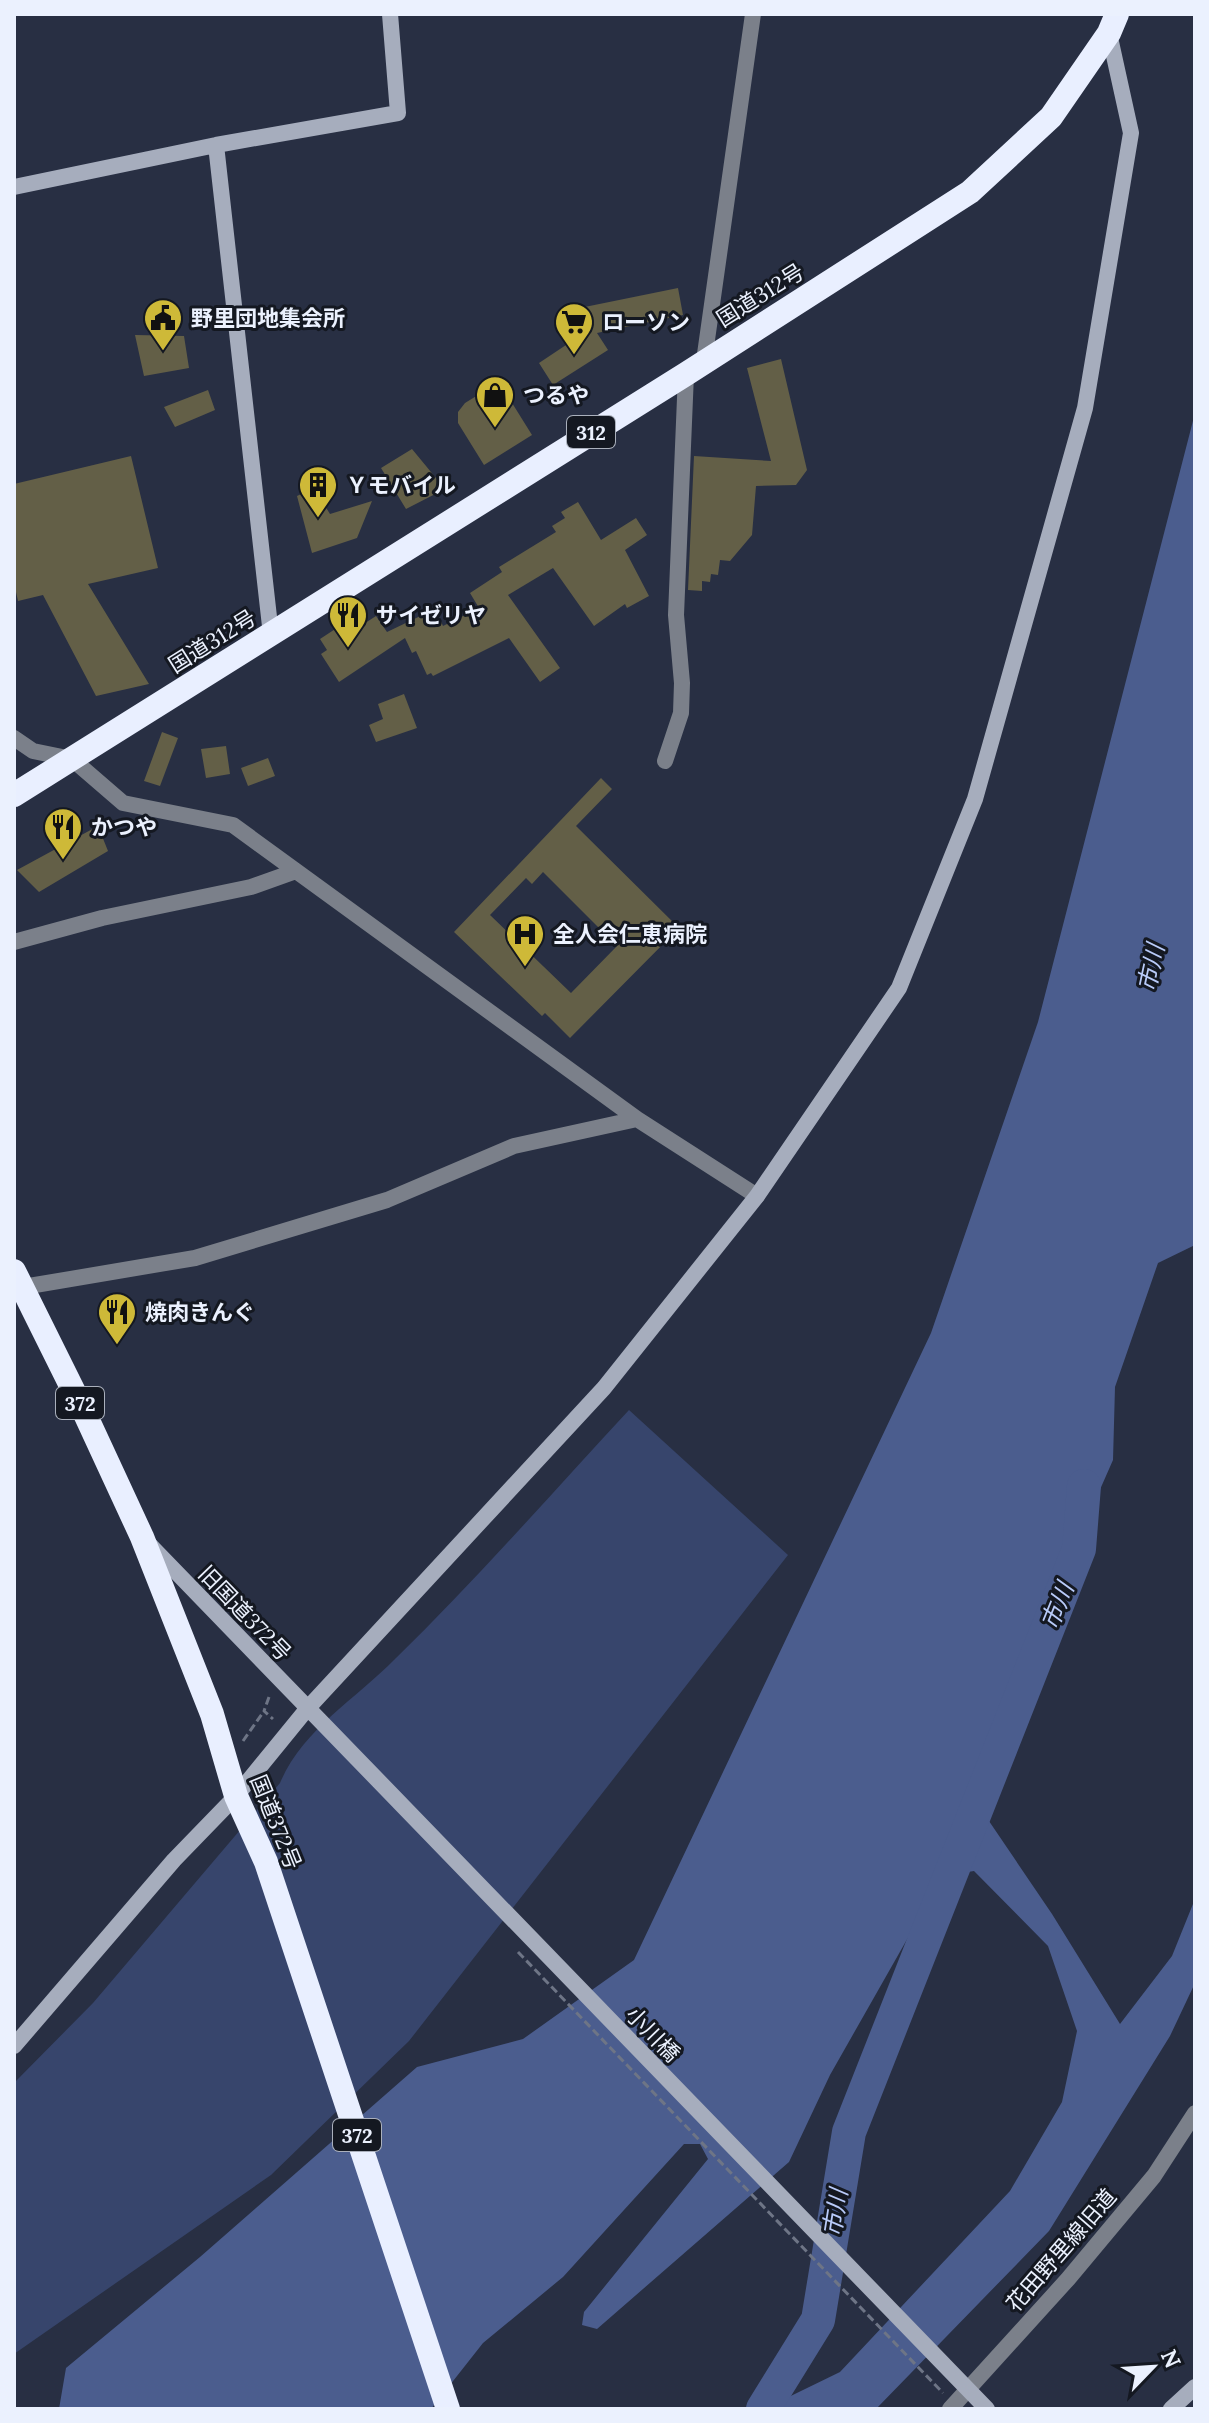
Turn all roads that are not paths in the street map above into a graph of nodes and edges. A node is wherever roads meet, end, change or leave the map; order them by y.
1 (390, 14) edge
2 (753, 14) edge
3 (1113, 24) edge
4 (216, 145) junction
5 (14, 187) edge
6 (695, 367) junction
7 (271, 635) junction
8 (14, 738) edge
9 (72, 759) junction
10 (665, 761) dead end
11 (14, 795) edge
12 (296, 871) junction
13 (14, 942) edge
14 (637, 1119) junction
15 (757, 1196) junction
16 (18, 1279) edge
17 (142, 1537) junction
18 (312, 1714) junction
19 (236, 1796) junction
20 (16, 2042) edge
21 (1195, 2113) edge
22 (962, 2385) junction
23 (1195, 2387) edge
24 (948, 2402) edge
25 (448, 2409) edge
26 (987, 2409) edge
27 (1171, 2409) edge

1 - 4 street
2 - 6 street
3 - 6 highway, 国道312号 / 312
3 - 15 street
4 - 5 street
4 - 7 street
6 - 7 highway, 国道312号 / 312
6 - 10 street
7 - 9 highway, 国道312号 / 312
8 - 9 street
9 - 11 highway, 国道312号 / 312
9 - 12 street
12 - 13 street
12 - 14 street
14 - 15 street
14 - 16 street
15 - 18 street
16 - 17 highway, 国道372号 / 372
17 - 18 street, 旧国道372号
17 - 19 highway, 国道372号 / 372
18 - 19 street
18 - 22 street, 小川橋
19 - 20 street
19 - 25 highway, 国道372号 / 372
21 - 22 street, 花田野里線旧道
22 - 24 street, 花田野里線旧道
22 - 26 street
23 - 27 street

